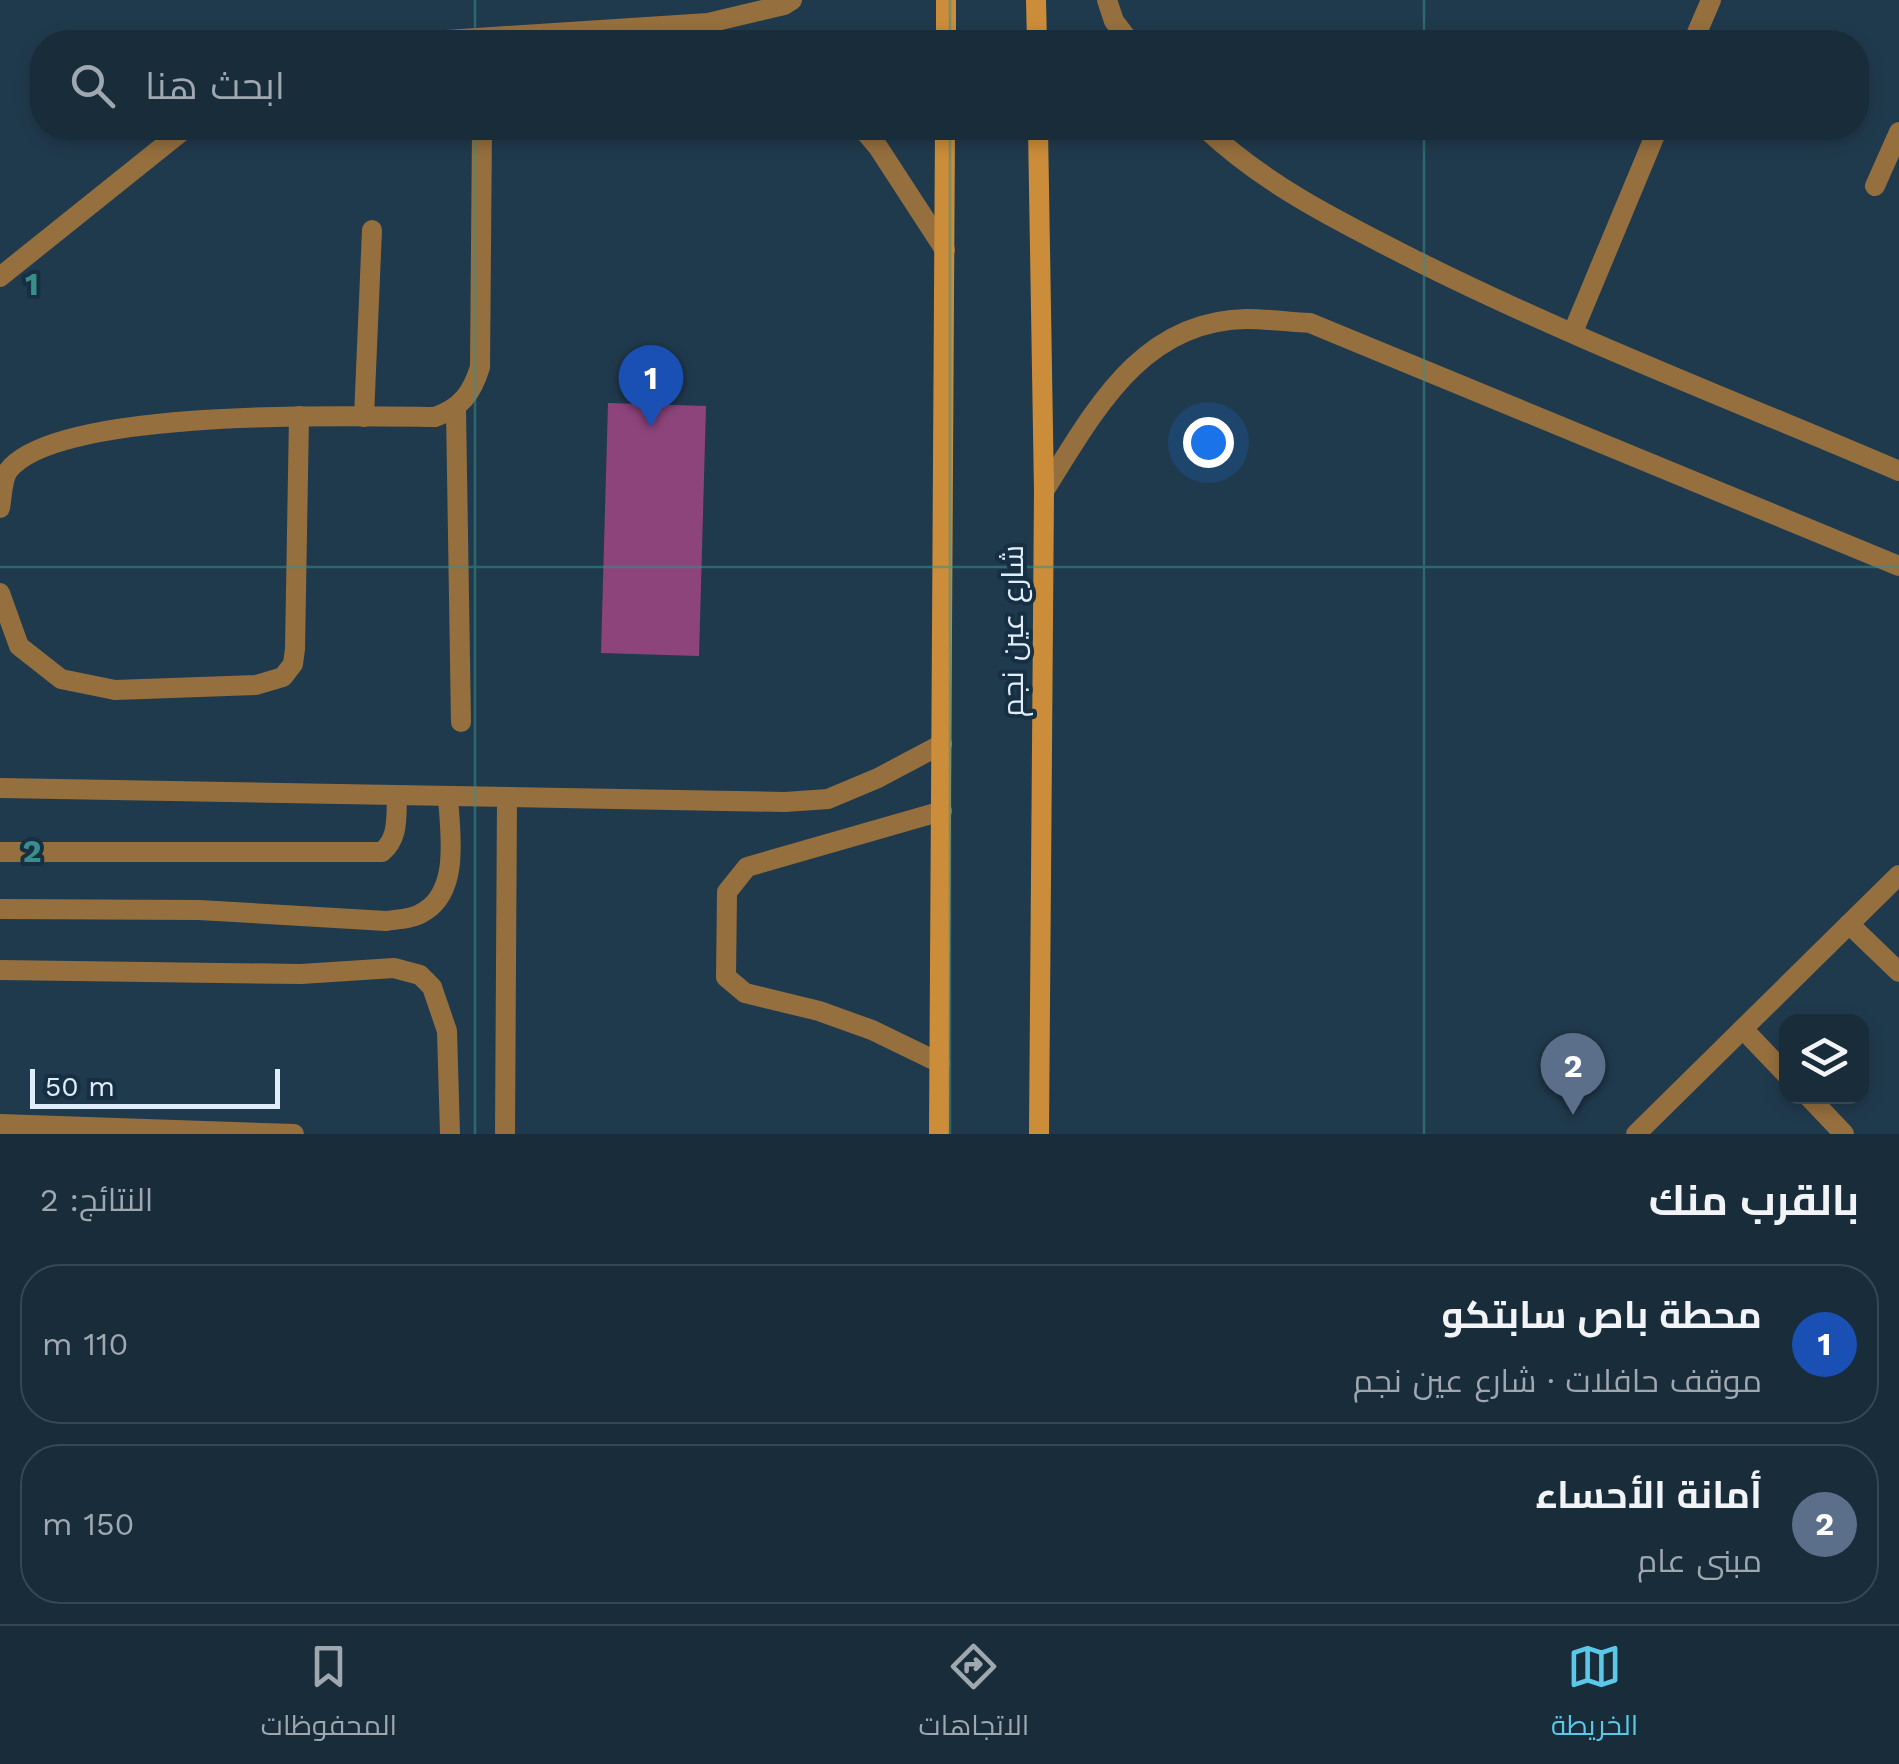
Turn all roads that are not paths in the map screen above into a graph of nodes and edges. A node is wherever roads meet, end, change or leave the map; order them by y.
1 (792, 0) edge
2 (946, 0) edge
3 (1036, 0) edge
4 (1107, 0) edge
5 (1711, 0) edge
6 (611, 30) edge
7 (946, 30) edge
8 (1037, 30) edge
9 (1121, 30) edge
10 (1698, 30) edge
11 (1899, 132) edge
12 (171, 140) edge
13 (482, 140) edge
14 (873, 140) edge
15 (945, 140) edge
16 (1038, 140) edge
17 (1218, 140) edge
18 (1653, 140) edge
19 (1875, 186) dead end
20 (372, 230) dead end
21 (945, 250) junction
22 (0, 277) edge
23 (1572, 332) junction
24 (456, 410) junction
25 (299, 416) junction
26 (364, 416) junction
27 (1899, 471) edge
28 (1044, 491) junction
29 (0, 508) edge
30 (1899, 566) edge
31 (0, 593) edge
32 (461, 722) dead end
33 (942, 744) junction
34 (0, 788) edge
35 (396, 797) junction
36 (448, 798) junction
37 (507, 799) junction
38 (942, 812) junction
39 (0, 852) edge
40 (1899, 875) edge
41 (0, 909) edge
42 (1849, 924) junction
43 (0, 970) edge
44 (1899, 972) edge
45 (1743, 1029) junction
46 (940, 1063) junction
47 (1779, 1067) edge
48 (1816, 1104) edge
49 (0, 1124) edge
50 (294, 1134) edge
51 (450, 1134) edge
52 (505, 1134) edge
53 (939, 1134) edge
54 (1039, 1134) edge
55 (1636, 1134) edge
56 (1844, 1134) edge

1 - 6 street
2 - 7 main road
3 - 8 main road
4 - 9 street
5 - 10 street
11 - 19 street
12 - 22 street
13 - 24 street
14 - 21 street
15 - 21 main road
16 - 28 main road, شارع عين نجم
17 - 23 street
18 - 23 street
20 - 26 street
21 - 33 main road
23 - 27 street
24 - 26 street
24 - 32 street
25 - 26 street
25 - 29 street
25 - 31 street
28 - 30 street
28 - 54 main road, شارع عين نجم
33 - 37 street
33 - 38 main road
34 - 35 street
35 - 36 street
35 - 39 street
36 - 37 street
36 - 41 street
37 - 52 street
38 - 46 main road
38 - 46 street
40 - 42 street
42 - 44 street
42 - 45 street
43 - 51 street
45 - 47 street
45 - 55 street
46 - 53 main road
48 - 56 street
49 - 50 street

